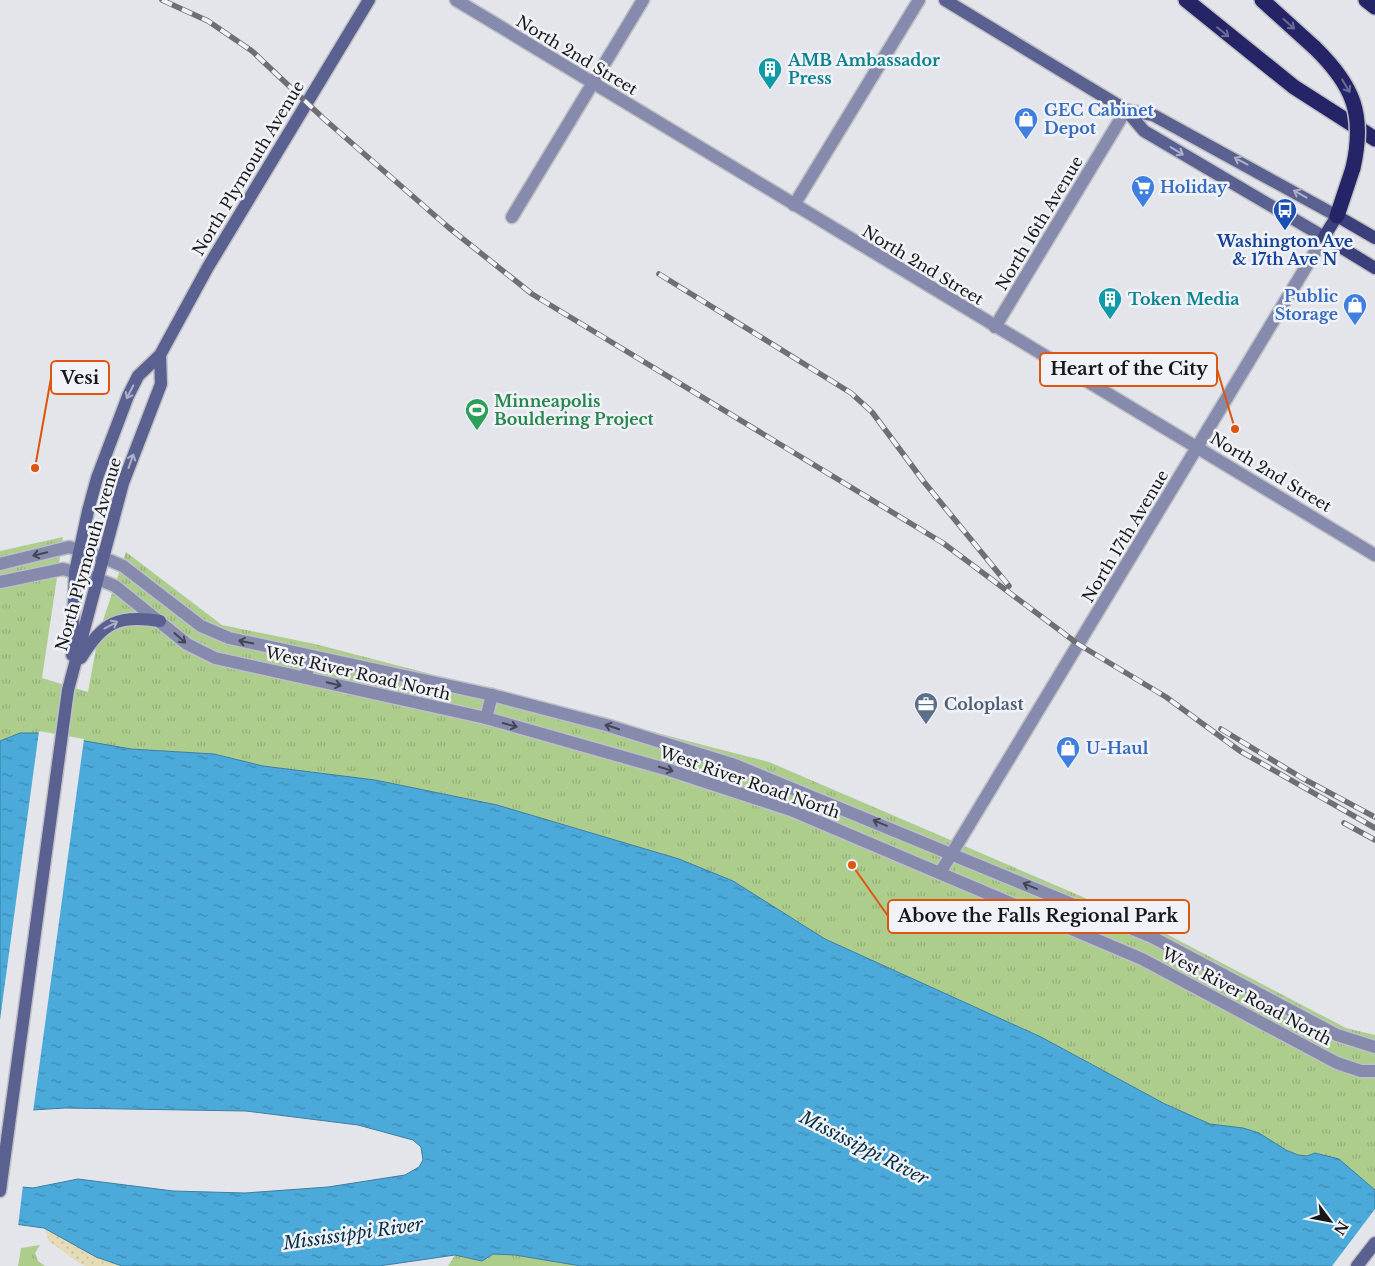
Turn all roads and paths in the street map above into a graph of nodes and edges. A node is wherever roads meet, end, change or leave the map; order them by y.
1 (369, 0) edge
2 (456, 0) edge
3 (643, 0) edge
4 (919, 0) edge
5 (945, 0) edge
6 (1186, 0) edge
7 (1262, 0) edge
8 (1366, 0) edge
9 (1375, 6) edge
10 (592, 84) junction
11 (1126, 110) junction
12 (1375, 139) edge
13 (794, 205) junction
14 (1337, 216) junction
15 (512, 217) dead end
16 (1324, 237) junction
17 (1375, 238) edge
18 (1375, 268) edge
19 (995, 327) junction
20 (160, 355) junction
21 (1198, 447) junction
22 (80, 550) junction
23 (1375, 555) edge
24 (104, 558) junction
25 (0, 564) edge
26 (75, 572) junction
27 (98, 578) junction
28 (0, 582) edge
29 (160, 621) junction
30 (310, 656) junction
31 (71, 675) junction
32 (306, 678) junction
33 (492, 695) junction
34 (486, 718) junction
35 (952, 853) junction
36 (940, 873) junction
37 (1375, 1046) edge
38 (1375, 1071) edge
39 (0, 1191) edge
40 (1375, 1243) edge
41 (1357, 1266) edge

1 - 20 main road, North Plymouth Avenue
2 - 10 street, North 2nd Street
3 - 10 street
4 - 13 street
5 - 11 main road
6 -> 12 highway
7 -> 14 highway, bridge
8 - 9 highway
10 - 13 street, North 2nd Street
10 - 15 street
14 -> 11 main road
11 -> 16 main road
11 - 19 street, North 16th Avenue
13 - 19 street, North 2nd Street
14 - 16 main road, North 17th Avenue
14 - 17 main road
16 - 18 main road
16 - 21 street, North 17th Avenue
19 - 21 street, North 2nd Street
20 -> 22 main road, North Plymouth Avenue
24 -> 20 main road, North Plymouth Avenue
21 - 23 street, North 2nd Street
21 - 35 street, North 17th Avenue
22 - 24 street, West River Road North
22 -> 25 street, West River Road North
22 - 26 main road, North Plymouth Avenue
24 - 27 main road, North Plymouth Avenue
30 -> 24 street, West River Road North
26 - 27 street, West River Road North
26 - 28 street, West River Road North
26 - 31 main road, North Plymouth Avenue
27 - 29 street, West River Road North
27 - 31 main road, North Plymouth Avenue
31 -> 29 main road
29 -> 32 street, West River Road North
30 - 32 street
30 - 33 street, West River Road North
31 - 39 main road, North Plymouth Avenue
32 -> 34 street, West River Road North
33 - 34 street
35 -> 33 street, West River Road North
34 -> 36 street, West River Road North
35 - 36 street, North 17th Avenue
37 -> 35 street, West River Road North
36 - 38 street, West River Road North
40 - 41 main road

